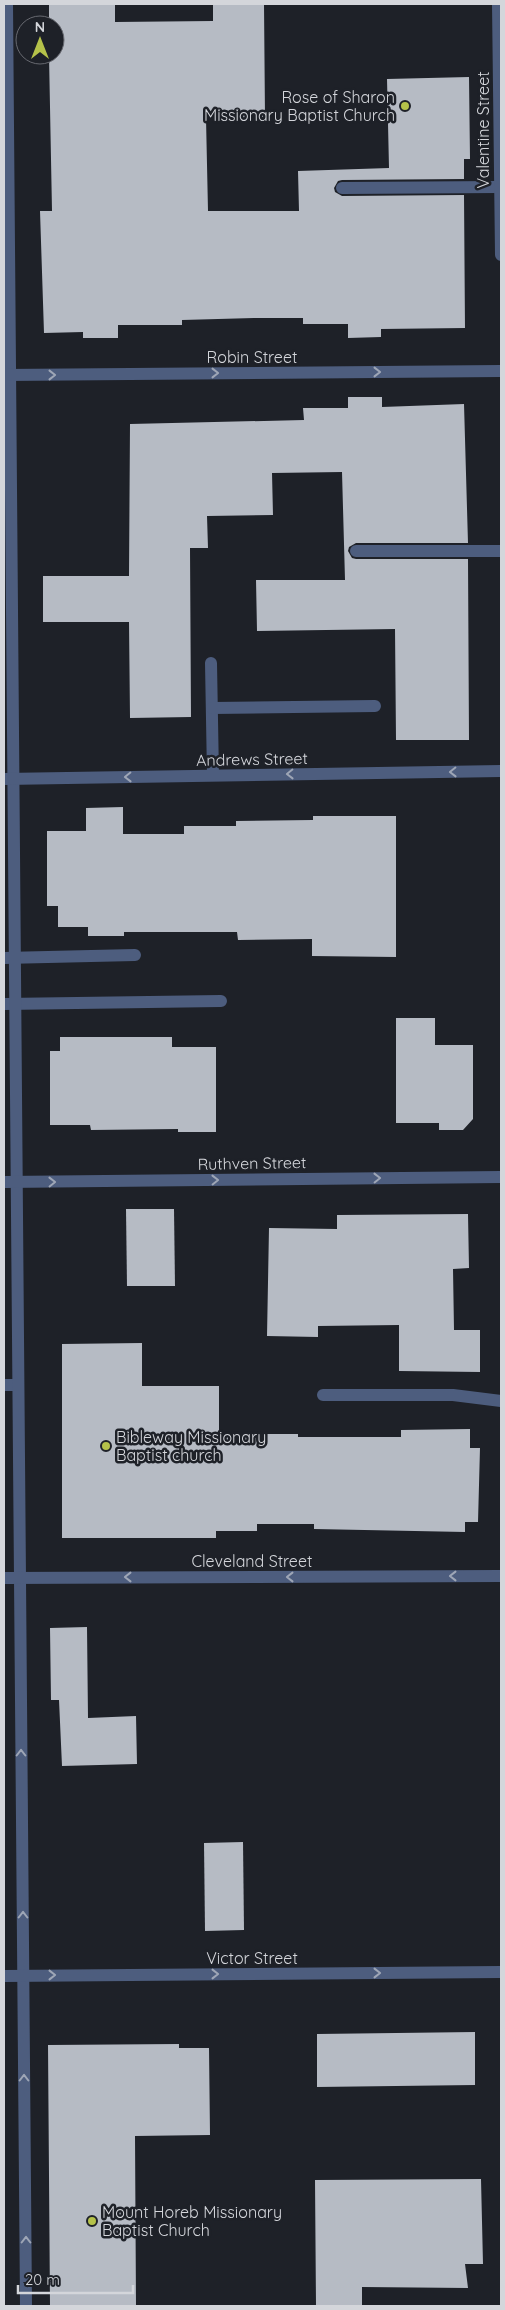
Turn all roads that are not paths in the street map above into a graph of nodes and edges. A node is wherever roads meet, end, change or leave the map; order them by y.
1 (6, 4) edge
2 (498, 4) edge
3 (499, 187) junction
4 (342, 188) dead end
5 (501, 255) edge
6 (501, 371) edge
7 (7, 375) edge
8 (356, 551) dead end
9 (501, 551) edge
10 (8, 586) edge
11 (211, 663) dead end
12 (375, 706) dead end
13 (212, 708) junction
14 (501, 771) edge
15 (213, 776) junction
16 (8, 779) edge
17 (135, 955) dead end
18 (9, 957) edge
19 (221, 1001) dead end
20 (10, 1004) edge
21 (501, 1177) edge
22 (10, 1182) edge
23 (4, 1385) edge
24 (18, 1385) junction
25 (323, 1395) dead end
26 (501, 1401) edge
27 (501, 1576) edge
28 (4, 1578) edge
29 (20, 1578) junction
30 (501, 1972) edge
31 (4, 1976) edge
32 (23, 1976) junction
33 (26, 2306) edge

1 - 7 street
2 - 3 street, Valentine Street
3 - 4 street
3 - 5 street, Valentine Street
7 -> 6 street, Robin Street
7 - 10 street
8 - 9 street
10 - 16 street
11 - 13 street
12 - 13 street
13 - 15 street
14 -> 15 street, Andrews Street
15 -> 16 street, Andrews Street
16 - 18 street
17 - 18 street
18 - 20 street
19 - 20 street
20 - 22 street
22 -> 21 street, Ruthven Street
22 - 24 street
23 - 24 street
24 - 29 street
25 - 26 street
27 -> 29 street, Cleveland Street
28 - 29 street, Cleveland Street
32 -> 29 street
32 -> 30 street, Victor Street
31 - 32 street, Victor Street
33 -> 32 street

